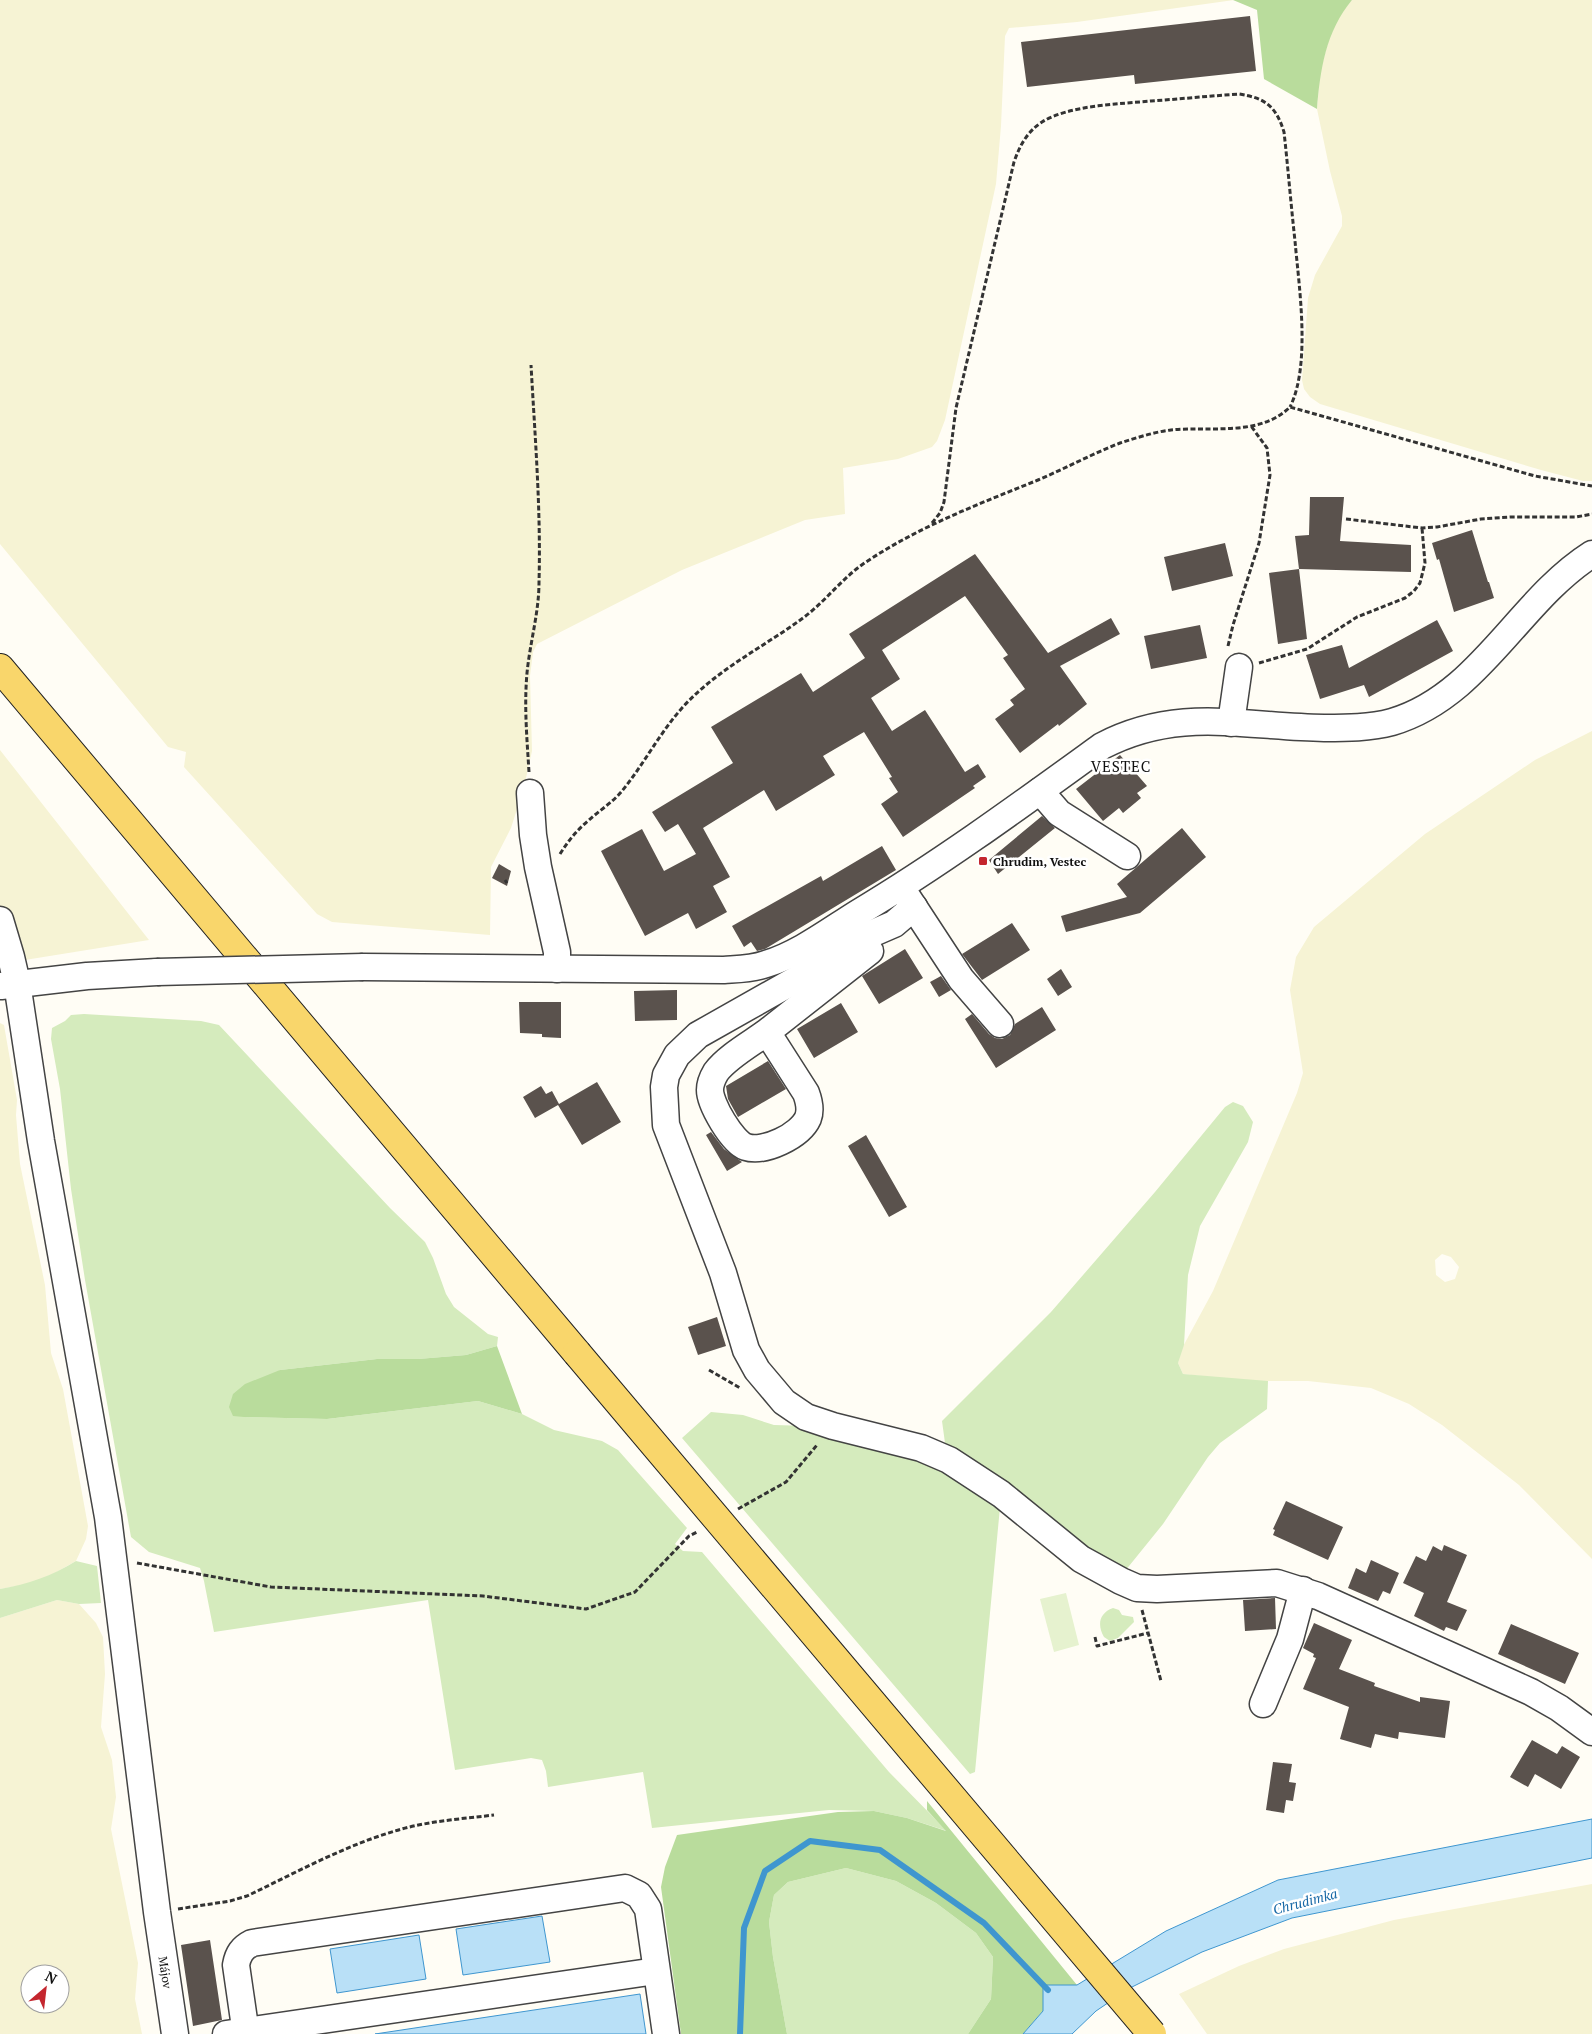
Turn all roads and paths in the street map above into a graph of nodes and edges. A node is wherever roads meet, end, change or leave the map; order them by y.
1 (531, 365) dead end
2 (1290, 407) junction
3 (1251, 426) junction
4 (1592, 486) edge
5 (1592, 514) edge
6 (1346, 519) dead end
7 (932, 524) junction
8 (1422, 528) junction
9 (1592, 554) edge
10 (1239, 667) junction
11 (0, 668) edge
12 (1231, 723) junction
13 (1040, 791) junction
14 (530, 793) joint
15 (1127, 856) dead end
16 (556, 861) dead end
17 (907, 897) junction
18 (0, 920) edge
19 (889, 927) junction
20 (557, 970) junction
21 (8, 984) edge
22 (1000, 1024) dead end
23 (767, 1032) dead end
24 (832, 1426) junction
25 (730, 1513) dead end
26 (705, 1527) dead end
27 (114, 1559) junction
28 (1137, 1588) junction
29 (1303, 1590) junction
30 (1148, 1633) junction
31 (1095, 1637) dead end
32 (1161, 1681) dead end
33 (1263, 1704) dead end
34 (1592, 1732) edge
35 (494, 1815) dead end
36 (157, 1912) junction
37 (656, 1970) junction
38 (239, 2033) edge
39 (175, 2034) edge
40 (666, 2034) edge
41 (1152, 2034) edge

1 - 14 path
2 - 3 path
2 - 4 path
2 - 7 path
3 - 7 path
3 - 10 path
5 - 8 path
6 - 8 path
7 - 16 path
8 - 10 path
9 - 12 street
10 - 12 street
11 - 41 main road, bridge
12 - 13 street
13 - 15 street
13 - 17 street
14 - 20 street
17 - 19 street
17 - 20 street
17 - 22 street
18 - 21 street, Májov
19 - 23 street
19 - 24 street
20 - 21 street, bridge
21 - 27 street, Májov
24 - 25 path
24 - 28 street
26 - 27 path
27 - 36 street, Májov
28 - 29 street
28 - 30 path
29 - 33 street
29 - 34 street
30 - 31 path
30 - 32 path
35 - 36 path
36 - 39 street, Májov
37 - 38 street
37 - 38 street
37 - 40 street

